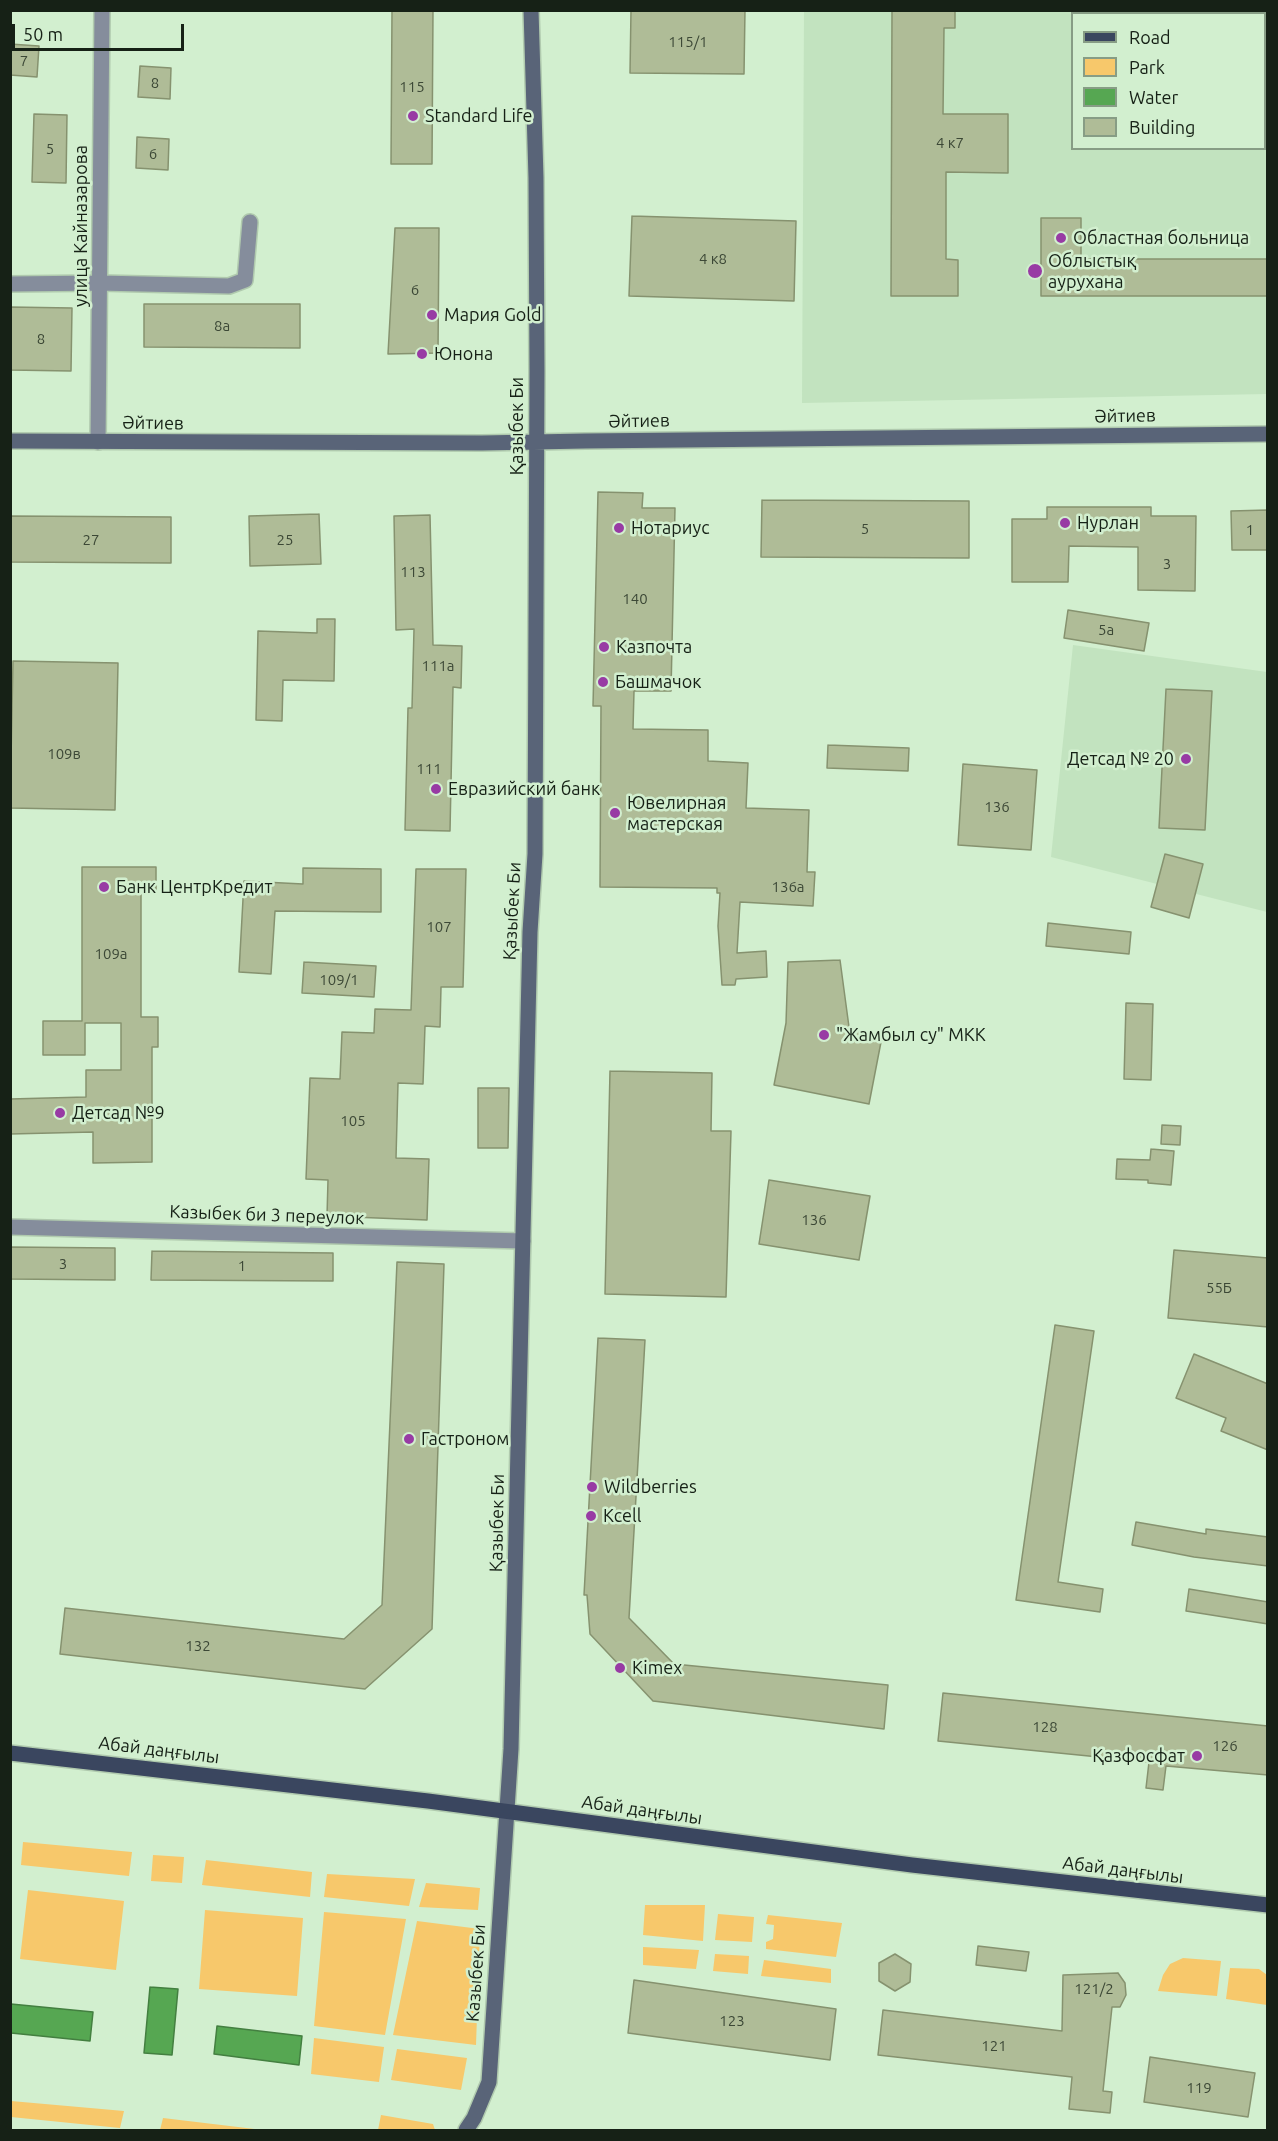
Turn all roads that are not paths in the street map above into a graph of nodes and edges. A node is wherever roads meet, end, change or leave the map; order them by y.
1 (102, 10) edge
2 (531, 10) edge
3 (250, 222) dead end
4 (100, 283) junction
5 (10, 284) edge
6 (1268, 434) edge
7 (10, 441) edge
8 (537, 441) junction
9 (98, 442) junction
10 (10, 1227) edge
11 (523, 1241) junction
12 (10, 1753) edge
13 (506, 1812) junction
14 (1268, 1905) edge
15 (466, 2130) edge

1 - 4 street, улица Кайназарова
2 - 8 street, Қазыбек Би
3 - 4 street
4 - 5 street
4 - 9 street, улица Кайназарова
6 - 8 street, Әйтиев
7 - 9 street, Әйтиев
8 - 9 street, Әйтиев
8 - 11 street, Қазыбек Би
10 - 11 street, Казыбек би 3 переулок
11 - 13 street, Қазыбек Би
12 - 13 main road, Абай даңғылы
13 - 14 main road, Абай даңғылы
13 - 15 street, Казыбек Би

